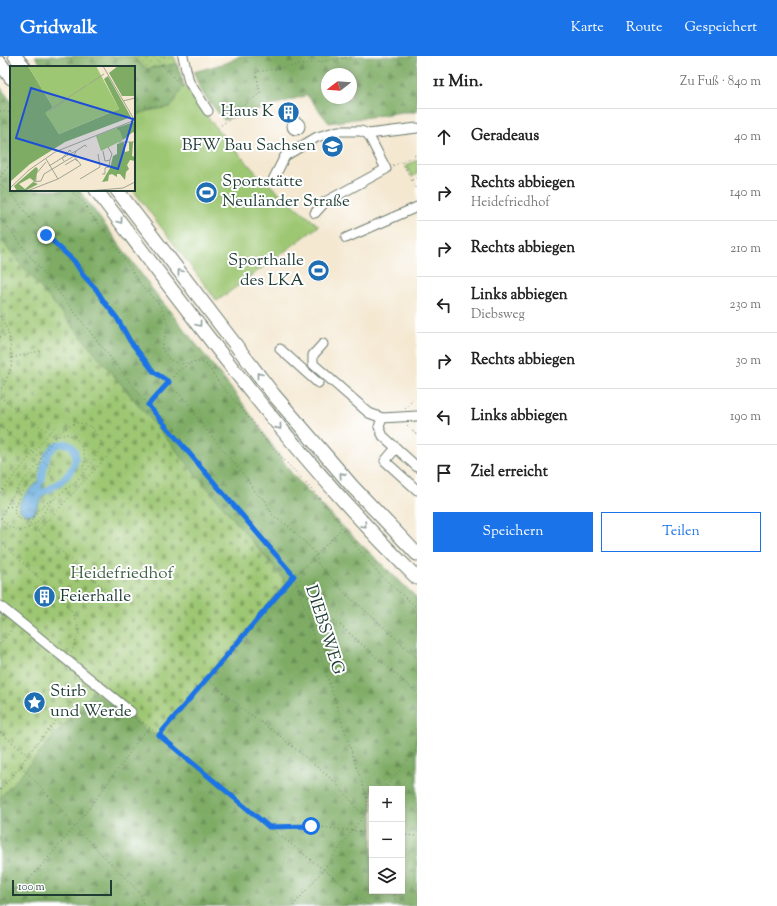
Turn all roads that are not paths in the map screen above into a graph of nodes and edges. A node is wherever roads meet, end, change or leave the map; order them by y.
1 (15, 56) edge
2 (182, 56) edge
3 (0, 63) edge
4 (23, 66) edge
5 (10, 77) edge
6 (208, 111) dead end
7 (417, 128) edge
8 (298, 129) dead end
9 (368, 134) junction
10 (306, 143) junction
11 (273, 180) dead end
12 (97, 191) edge
13 (118, 191) edge
14 (417, 208) edge
15 (315, 213) dead end
16 (346, 238) dead end
17 (323, 344) dead end
18 (280, 349) dead end
19 (317, 367) junction
20 (310, 376) junction
21 (318, 383) dead end
22 (417, 416) edge
23 (382, 418) junction
24 (396, 448) junction
25 (417, 467) edge
26 (417, 490) edge
27 (417, 554) edge
28 (417, 578) edge
29 (0, 606) edge
30 (131, 712) road end

1 - 4 highway
2 - 6 street
3 - 5 highway
7 - 9 street
8 - 10 street
9 - 10 street
9 - 15 street
10 - 11 street
12 -> 28 highway
27 -> 13 highway
14 - 16 street
17 - 19 street
18 - 20 street
19 - 20 street
19 - 23 street
20 - 21 street
22 - 23 street
23 - 24 street
24 - 25 street
24 - 26 street
29 - 30 street

